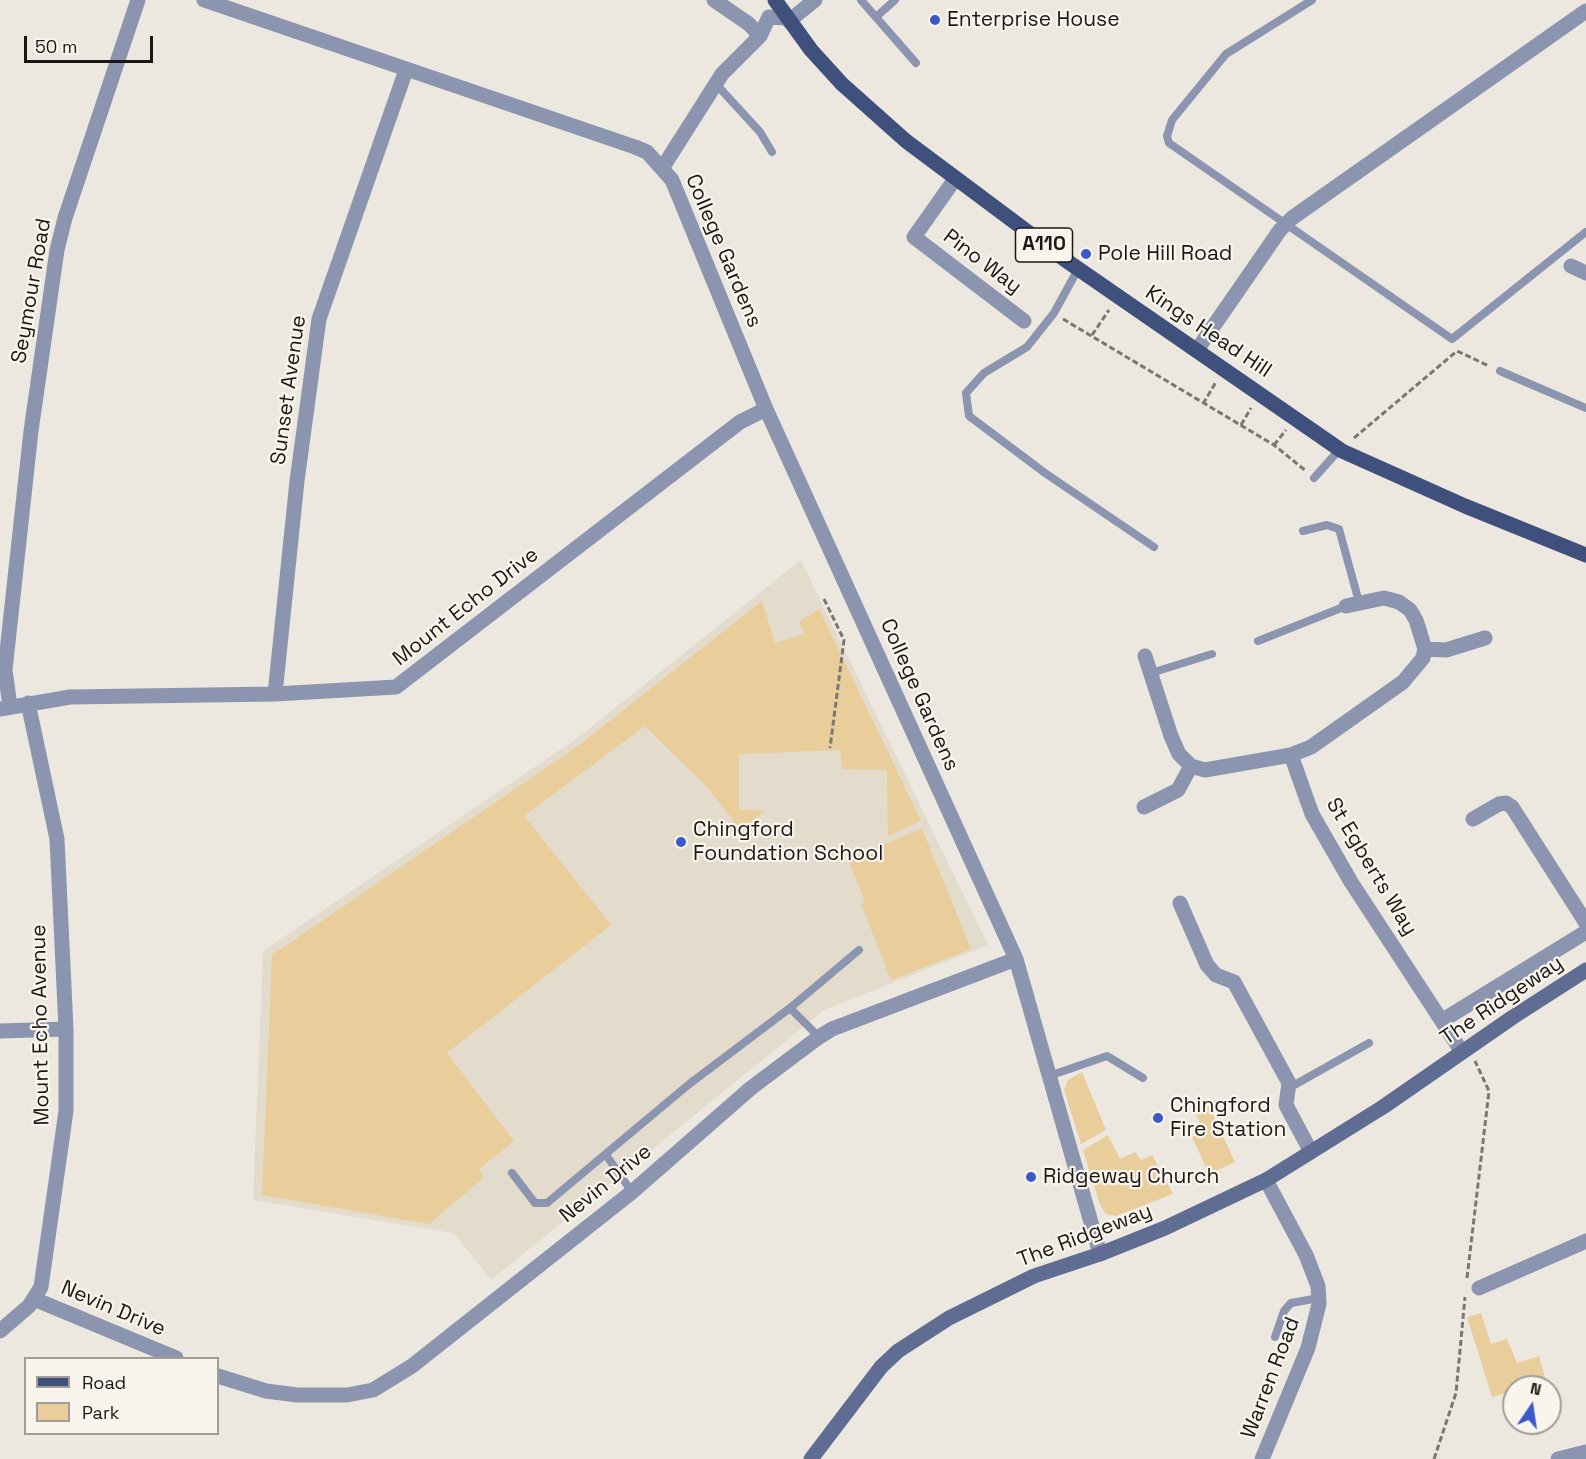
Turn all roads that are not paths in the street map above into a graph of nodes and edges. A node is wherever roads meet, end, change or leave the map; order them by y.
1 (138, 0) edge
2 (204, 0) edge
3 (714, 0) edge
4 (775, 0) edge
5 (861, 0) edge
6 (895, 0) edge
7 (1312, 0) edge
8 (812, 1) edge
9 (1586, 11) edge
10 (876, 17) junction
11 (787, 19) junction
12 (760, 36) junction
13 (916, 63) dead end
14 (406, 70) junction
15 (716, 84) junction
16 (772, 152) dead end
17 (663, 167) junction
18 (955, 179) junction
19 (1285, 224) junction
20 (1586, 232) edge
21 (1571, 267) dead end
22 (1078, 269) junction
23 (1586, 273) edge
24 (1024, 321) dead end
25 (1197, 350) junction
26 (1500, 371) road end
27 (1586, 408) edge
28 (766, 409) junction
29 (1341, 450) junction
30 (1314, 478) road end
31 (1303, 531) dead end
32 (1154, 546) dead end
33 (1586, 555) edge
34 (1352, 604) junction
35 (1485, 638) dead end
36 (1258, 641) dead end
37 (1425, 649) junction
38 (1212, 654) dead end
39 (1145, 656) dead end
40 (1151, 673) junction
41 (275, 694) junction
42 (27, 703) junction
43 (5, 708) edge
44 (1291, 754) junction
45 (1191, 766) junction
46 (1144, 807) dead end
47 (1473, 819) dead end
48 (1180, 903) dead end
49 (1586, 923) edge
50 (1586, 932) edge
51 (859, 950) dead end
52 (1016, 959) junction
53 (1586, 970) edge
54 (790, 1008) junction
55 (1443, 1020) junction
56 (66, 1029) junction
57 (0, 1031) edge
58 (819, 1037) junction
59 (1369, 1043) dead end
60 (1469, 1056) junction
61 (1049, 1077) junction
62 (1143, 1078) dead end
63 (1289, 1088) junction
64 (1311, 1152) junction
65 (606, 1155) junction
66 (512, 1173) dead end
67 (1266, 1180) junction
68 (632, 1192) junction
69 (1586, 1241) edge
70 (1100, 1254) junction
71 (1470, 1289) road end
72 (1319, 1298) junction
73 (34, 1299) junction
74 (0, 1331) edge
75 (1275, 1337) dead end
76 (171, 1357) edge
77 (219, 1376) edge
78 (1586, 1452) edge
79 (811, 1459) edge
80 (1262, 1459) edge
81 (1558, 1459) edge

1 - 43 street, Seymour Road
2 - 14 street, College Gardens
3 - 12 street
4 - 11 main road, Kings Head Hill / A110
5 - 10 lane
6 - 10 lane
7 - 19 lane
8 - 11 street
9 - 19 street
10 - 13 lane
11 - 12 street, College Gardens
11 - 18 main road, Kings Head Hill / A110
12 - 15 street, College Gardens
14 - 17 street, College Gardens
14 - 41 street, Sunset Avenue
15 - 16 lane
15 - 17 street, College Gardens
17 - 28 street, College Gardens
18 - 22 main road, Kings Head Hill / A110
18 - 24 street, Pino Way
19 - 20 lane
19 - 25 street
21 - 23 street
22 - 25 main road, Kings Head Hill / A110
22 - 32 lane
25 - 29 main road, Kings Head Hill / A110
26 - 27 lane
28 - 41 street, Mount Echo Drive
28 - 52 street, College Gardens
29 - 30 lane
29 - 33 main road, Kings Head Hill / A110
31 - 34 lane
34 - 36 lane
34 - 37 street
35 - 37 street
37 - 44 street
38 - 40 lane
39 - 40 street
40 - 45 street
41 - 42 street, Mount Echo Drive
42 - 43 street, Mount Echo Drive
42 - 56 street, Mount Echo Avenue
44 - 45 street
44 - 55 street, St Egberts Way
45 - 46 street
47 - 49 street
48 - 63 street
50 - 55 street
51 - 54 lane
52 - 58 street, Nevin Drive
52 - 61 street, College Gardens
53 - 60 main road, The Ridgeway
54 - 58 lane
54 - 65 lane
55 - 60 street, St Egberts Way
56 - 57 street
56 - 73 street, Mount Echo Avenue
58 - 68 street, Nevin Drive
59 - 63 lane
60 - 64 main road, The Ridgeway
61 - 62 lane
61 - 70 street, College Gardens
63 - 64 street
64 - 67 main road, The Ridgeway
65 - 66 lane
65 - 68 lane
67 - 70 main road, The Ridgeway
67 - 72 street, Warren Road
68 - 77 street, Nevin Drive
69 - 71 street
70 - 79 main road, The Ridgeway
72 - 75 lane
72 - 80 street, Warren Road
73 - 74 street, Mount Echo Avenue
73 - 76 street, Nevin Drive
78 - 81 street

